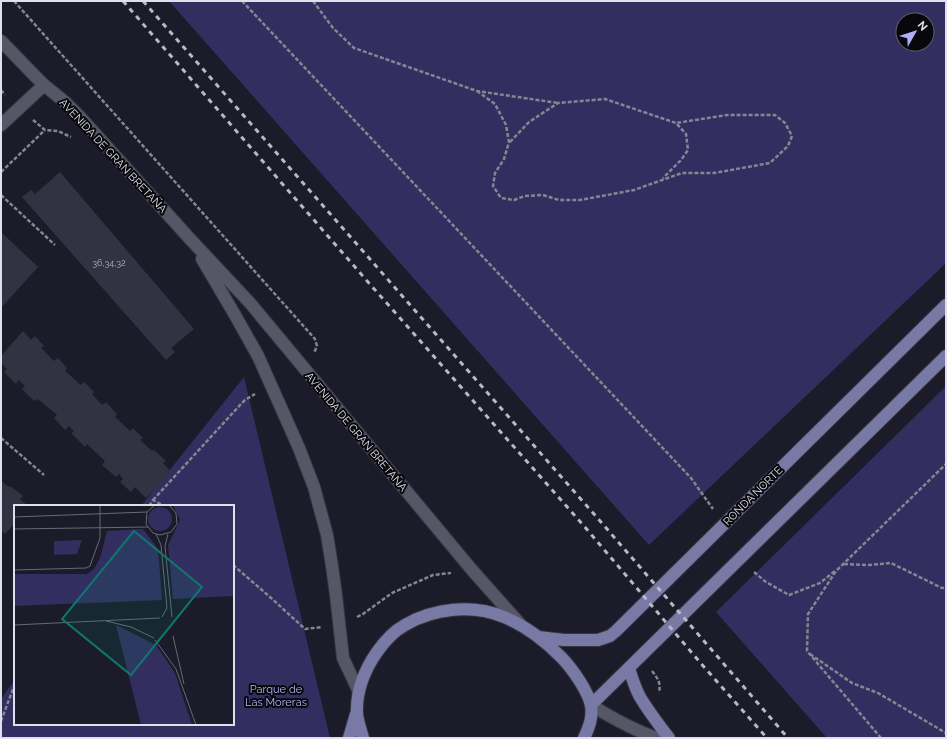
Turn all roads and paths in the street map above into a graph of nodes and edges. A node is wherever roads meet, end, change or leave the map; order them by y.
1 (242, 1) edge
2 (313, 1) edge
3 (1, 41) edge
4 (44, 85) junction
5 (477, 91) junction
6 (558, 102) junction
7 (36, 123) dead end
8 (676, 123) junction
9 (1, 125) edge
10 (45, 130) junction
11 (73, 138) dead end
12 (509, 142) junction
13 (1, 172) edge
14 (662, 180) junction
15 (1, 195) edge
16 (190, 239) junction
17 (55, 245) dead end
18 (946, 305) edge
19 (946, 356) edge
20 (1, 438) edge
21 (946, 464) edge
22 (44, 475) dead end
23 (150, 505) edge
24 (162, 505) edge
25 (713, 509) dead end
26 (739, 560) junction
27 (844, 564) junction
28 (946, 588) edge
29 (522, 626) junction
30 (538, 637) junction
31 (807, 652) junction
32 (629, 668) junction
33 (14, 687) edge
34 (359, 692) junction
35 (591, 705) junction
36 (356, 712) junction
37 (1, 721) edge
38 (946, 733) edge
39 (349, 738) edge
40 (363, 738) edge
41 (584, 738) edge
42 (657, 738) edge
43 (669, 738) edge
44 (881, 738) edge

1 - 25 path
2 - 5 path
3 - 4 street, AVENIDA DE GRAN BRETAÑA
4 - 9 street
4 - 16 street, AVENIDA DE GRAN BRETAÑA
5 - 6 path
5 - 12 path
6 - 8 path
6 - 12 path
7 - 10 path
8 - 14 path
8 - 14 path
10 - 11 path
10 - 13 path
12 - 14 path
15 - 17 path
16 - 29 street, AVENIDA DE GRAN BRETAÑA
16 - 34 street, AVENIDA DE GRAN BRETAÑA
18 - 30 main road, RONDA NORTE
19 - 26 main road
20 - 22 path
21 - 27 path
23 - 24 path
26 - 27 path
26 - 32 main road
27 - 28 path
27 - 31 path
29 - 30 main road
29 - 34 main road
30 - 35 main road
31 - 38 path
31 - 44 path
32 - 35 main road
32 - 43 main road
33 - 37 path
34 - 36 main road
35 - 41 main road
35 - 42 street
36 - 39 main road
36 - 40 main road

